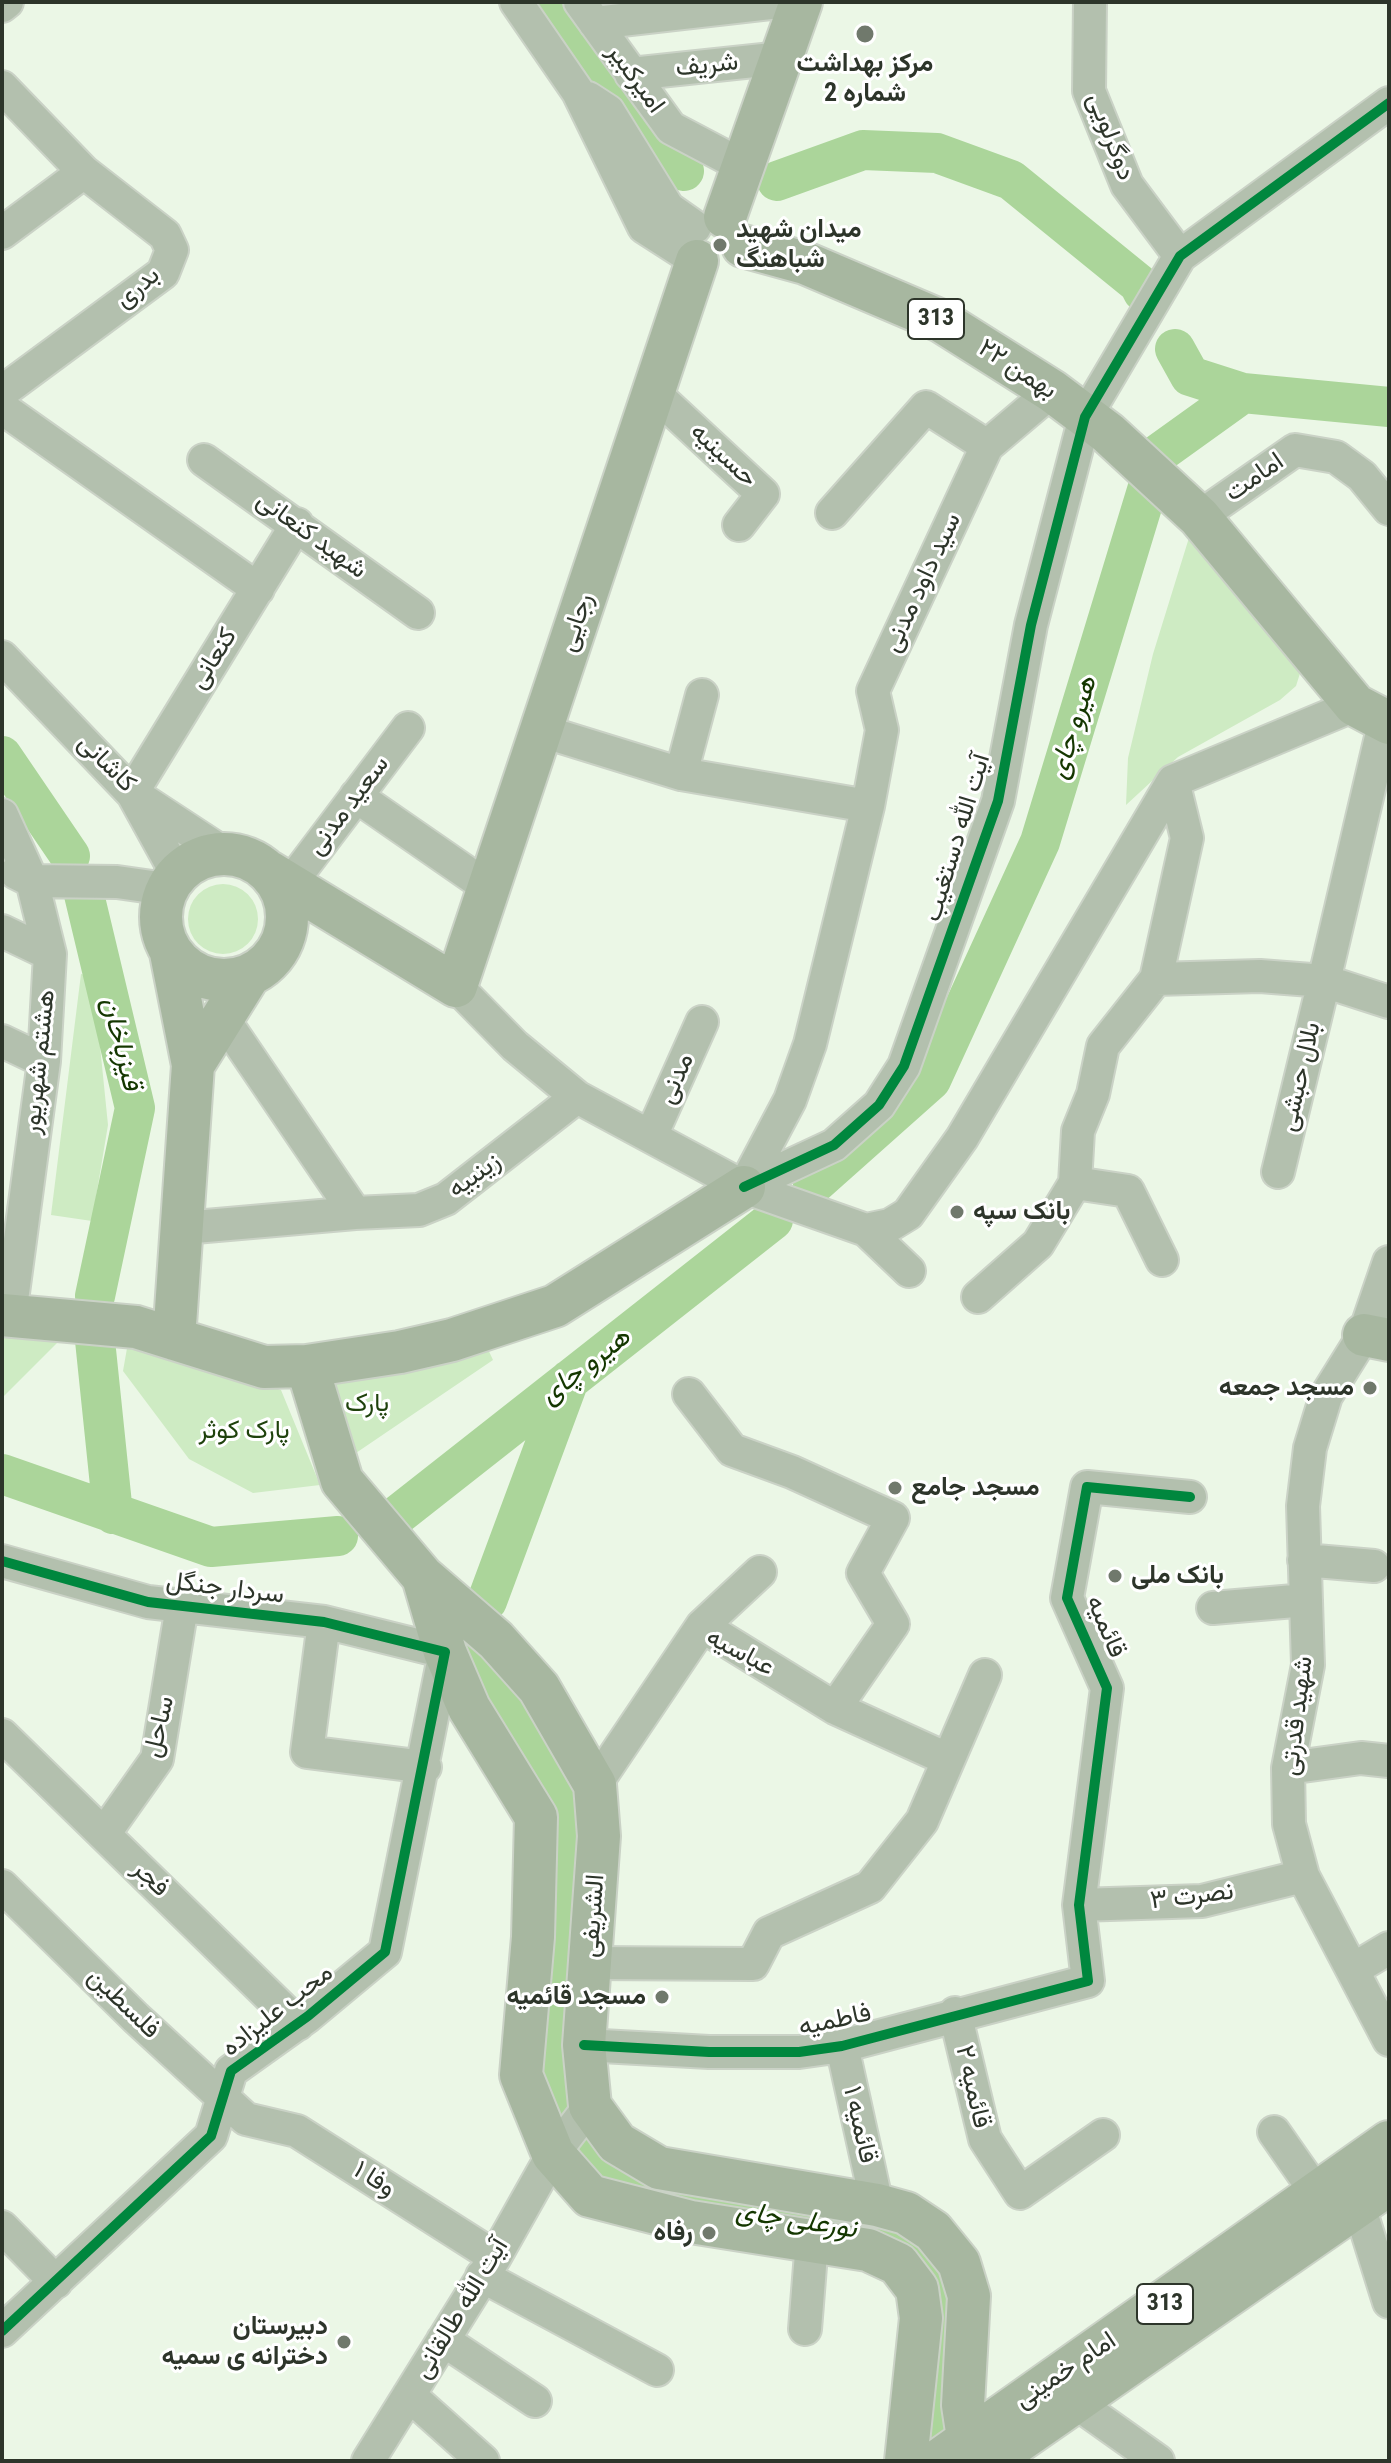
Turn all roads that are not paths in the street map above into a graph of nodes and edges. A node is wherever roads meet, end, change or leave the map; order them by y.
1 (7, 2) edge
2 (516, 2) edge
3 (779, 2) edge
4 (801, 2) edge
5 (1090, 2) edge
6 (2, 6) edge
7 (587, 13) edge
8 (782, 58) junction
9 (631, 74) junction
10 (2, 87) edge
11 (1389, 103) edge
12 (743, 166) junction
13 (84, 172) junction
14 (2, 233) edge
15 (715, 238) junction
16 (1180, 256) junction
17 (1052, 391) junction
18 (2, 392) edge
19 (653, 392) junction
20 (2, 408) edge
21 (1097, 425) junction
22 (987, 446) junction
23 (204, 460) dead end
24 (1389, 509) edge
25 (832, 513) dead end
26 (1199, 517) junction
27 (297, 524) junction
28 (739, 525) dead end
29 (258, 589) junction
30 (418, 613) dead end
31 (2, 657) edge
32 (702, 695) dead end
33 (1376, 716) edge
34 (408, 728) dead end
35 (542, 731) junction
36 (681, 774) junction
37 (1173, 781) junction
38 (132, 793) junction
39 (356, 796) junction
40 (868, 806) junction
41 (2, 815) edge
42 (225, 854) junction
43 (2, 866) edge
44 (279, 878) junction
45 (32, 881) junction
46 (172, 882) junction
47 (489, 888) junction
48 (334, 909) junction
49 (2, 931) edge
50 (284, 939) junction
51 (171, 953) junction
52 (50, 954) junction
53 (248, 977) junction
54 (1156, 979) junction
55 (1324, 981) junction
56 (456, 986) junction
57 (1389, 1002) edge
58 (222, 1017) junction
59 (702, 1022) dead end
60 (2, 1041) edge
61 (44, 1061) junction
62 (193, 1065) junction
63 (577, 1097) junction
64 (651, 1136) junction
65 (1278, 1172) dead end
66 (1075, 1183) junction
67 (757, 1191) junction
68 (355, 1213) junction
69 (183, 1228) junction
70 (866, 1230) junction
71 (11, 1235) edge
72 (1162, 1260) dead end
73 (1389, 1262) edge
74 (909, 1271) dead end
75 (978, 1297) dead end
76 (6, 1315) edge
77 (155, 1333) junction
78 (1377, 1338) edge
79 (307, 1366) junction
80 (689, 1394) dead end
81 (1190, 1497) dead end
82 (1304, 1560) junction
83 (2, 1561) edge
84 (1374, 1566) dead end
85 (760, 1572) dead end
86 (423, 1577) junction
87 (1306, 1600) junction
88 (182, 1606) junction
89 (1213, 1608) dead end
90 (324, 1622) junction
91 (702, 1626) junction
92 (445, 1652) junction
93 (985, 1675) dead end
94 (835, 1708) junction
95 (2, 1735) edge
96 (947, 1759) junction
97 (1389, 1761) edge
98 (425, 1767) junction
99 (1288, 1768) junction
100 (595, 1785) junction
101 (104, 1834) junction
102 (1303, 1876) junction
103 (2, 1886) edge
104 (1079, 1905) junction
105 (1389, 1948) edge
106 (591, 1963) junction
107 (1354, 1969) junction
108 (1088, 1981) joint
109 (955, 2013) junction
110 (298, 2024) junction
111 (1389, 2040) edge
112 (584, 2045) junction
113 (842, 2046) junction
114 (590, 2106) junction
115 (234, 2108) junction
116 (1274, 2132) dead end
117 (1103, 2135) dead end
118 (1389, 2142) edge
119 (553, 2154) junction
120 (1318, 2195) junction
121 (1374, 2195) edge
122 (877, 2205) junction
123 (2, 2227) edge
124 (812, 2241) junction
125 (488, 2266) junction
126 (56, 2282) junction
127 (1389, 2302) edge
128 (3, 2329) edge
129 (805, 2329) dead end
130 (443, 2340) junction
131 (657, 2370) dead end
132 (409, 2395) junction
133 (535, 2401) dead end
134 (1075, 2402) junction
135 (965, 2453) edge
136 (368, 2461) edge
137 (483, 2461) edge
138 (906, 2461) edge
139 (1158, 2461) edge

1 - 6 street
2 - 15 street, امیرکبیر
3 - 7 street
4 - 8 main road, رجایی
5 - 16 street, دوگرلویی
7 - 9 street, امیرکبیر
8 - 9 street, شریف
8 - 12 main road, رجایی
9 - 12 street, امیرکبیر
10 - 13 street, بدری
11 - 16 street
12 - 15 main road, رجایی
13 - 14 street
13 - 18 street, بدری
15 - 17 main road, ۲۲ بهمن / 313
15 - 19 main road, رجایی
16 - 21 street, آیت الله دستغیب
17 - 21 main road, ۲۲ بهمن / 313
17 - 22 street, سید داود مدنی
19 - 28 street, حسینیه
19 - 35 main road, رجایی
20 - 29 street
21 - 26 main road, 313
21 - 67 street, آیت الله دستغیب
22 - 25 street
22 - 40 street, سید داود مدنی
23 - 27 street, شهید کنعانی
24 - 26 street, امامت
26 - 33 main road, 313
27 - 29 street, کنعانی
27 - 30 street, شهید کنعانی
29 - 38 street, کنعانی
31 - 38 street, کاشانی
32 - 36 street
33 - 37 street
33 - 55 street, بلال حبشی
34 - 39 street, سعید مدنی
35 - 36 street
35 - 47 main road, رجایی
36 - 40 street
37 - 54 street
37 - 70 street
38 - 42 street, کاشانی
38 - 46 street
39 - 44 street, سعید مدنی
39 - 47 street
40 - 67 street, سید داود مدنی
41 - 45 street, هشتم شهریور
42 - 44 main road
42 - 46 main road
43 - 45 street
44 - 48 main road
44 - 50 main road
45 - 46 street
45 - 52 street, هشتم شهریور
46 - 51 main road
47 - 56 main road, رجایی
48 - 50 main road
48 - 56 main road
49 - 52 street
50 - 53 main road
51 - 53 main road
51 - 62 main road
52 - 61 street, هشتم شهریور
53 - 58 main road
54 - 55 street
54 - 66 street
55 - 57 street
55 - 65 street, بلال حبشی
56 - 63 street
58 - 62 main road
58 - 68 street
59 - 64 street, مدنی
60 - 61 street
61 - 71 street, هشتم شهریور
62 - 69 main road
63 - 64 street
63 - 68 street, زینبیه
64 - 67 street
66 - 72 street
66 - 75 street
67 - 70 street
67 - 79 main road, آیت الله دستغیب
68 - 69 street, زینبیه
69 - 77 main road
70 - 74 street
71 - 76 street, هشتم شهریور
73 - 78 street, شهید قدرتی
76 - 77 main road, آیت الله دستغیب
77 - 79 main road, آیت الله دستغیب
78 - 82 street, شهید قدرتی
79 - 86 main road
80 - 94 street
81 - 104 street, قائمیه
82 - 84 street
82 - 87 street, شهید قدرتی
83 - 88 street, سردار جنگل
85 - 91 street
86 - 92 main road
86 - 100 main road, الشریفی
87 - 89 street
87 - 99 street, شهید قدرتی
88 - 90 street, سردار جنگل
88 - 101 street, ساحل
90 - 92 street, سردار جنگل
90 - 98 street
91 - 94 street, عباسیه
91 - 100 street, عباسیه
92 - 98 street, محب علیزاده
92 - 119 main road
93 - 96 street
94 - 96 street, عباسیه
95 - 101 street, فجر
96 - 106 street
97 - 99 street
98 - 110 street, محب علیزاده
99 - 102 street, شهید قدرتی
100 - 106 main road, الشریفی
101 - 110 street, فجر
102 - 104 street, نصرت ۳
102 - 107 street, شهید قدرتی
103 - 115 street, فلسطین
104 - 108 street, قائمیه
105 - 107 street
106 - 112 main road, الشریفی
107 - 111 street, شهید قدرتی
108 - 109 street, فاطمیه
109 - 113 street, فاطمیه
109 - 117 street, قائمیه ۲
110 - 115 street, محب علیزاده
112 - 113 street, فاطمیه
112 - 114 main road, الشریفی
113 - 122 street, قائمیه ۱
114 - 119 street, آیت الله طالقانی
114 - 122 main road
115 - 125 street, وفا ۱
115 - 126 street, محب علیزاده
116 - 120 street
118 - 120 main road, امام خمینی / 313
119 - 124 main road
119 - 125 street, آیت الله طالقانی
120 - 135 main road, امام خمینی / 313
121 - 127 street
121 - 134 main road, امام خمینی / 313
122 - 135 main road
123 - 126 street
124 - 129 street
124 - 138 main road
125 - 130 street, آیت الله طالقانی
125 - 131 street, وفا ۱
126 - 128 street, محب علیزاده
130 - 132 street, آیت الله طالقانی
130 - 133 street
132 - 136 street, آیت الله طالقانی
132 - 137 street
134 - 135 main road, امام خمینی / 313
134 - 139 street

